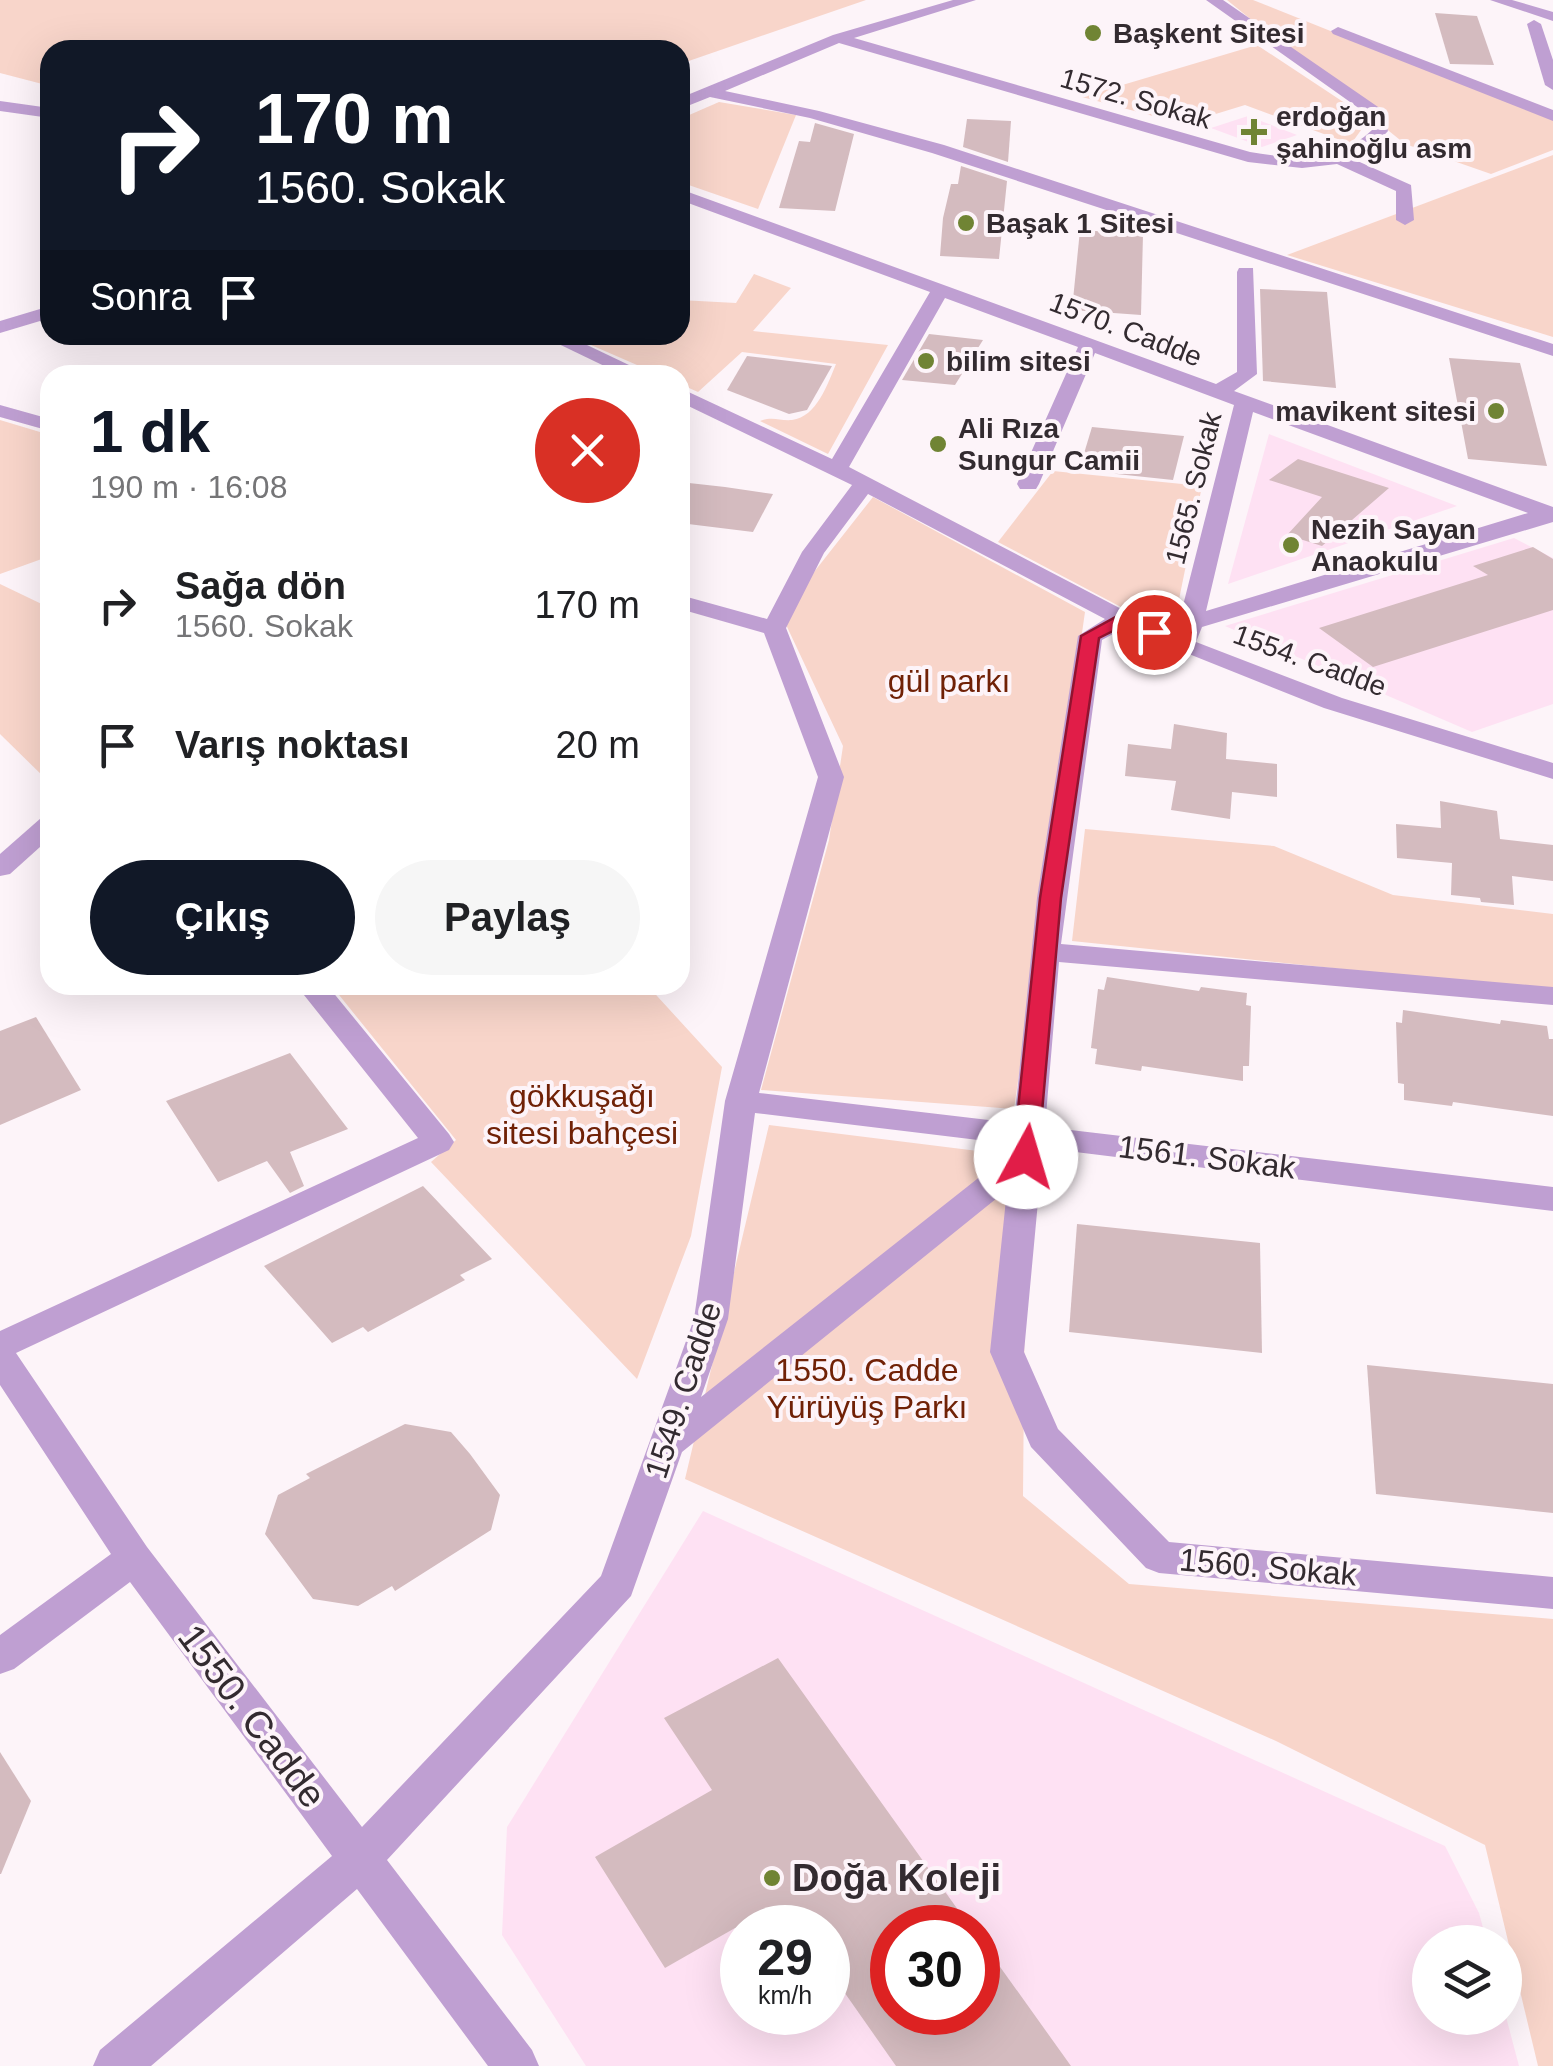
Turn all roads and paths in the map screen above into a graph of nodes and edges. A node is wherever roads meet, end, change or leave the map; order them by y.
1 (969, 0) edge
2 (1214, 0) edge
3 (1497, 0) edge
4 (1553, 17) edge
5 (1534, 24) dead end
6 (1338, 31) dead end
7 (838, 38) junction
8 (1553, 86) edge
9 (707, 92) junction
10 (690, 100) edge
11 (0, 106) edge
12 (40, 112) edge
13 (1549, 114) edge
14 (1340, 159) junction
15 (690, 200) edge
16 (1405, 220) dead end
17 (1246, 272) dead end
18 (941, 290) junction
19 (40, 315) edge
20 (0, 326) edge
21 (572, 345) edge
22 (1089, 345) junction
23 (1553, 350) edge
24 (618, 365) edge
25 (1216, 393) junction
26 (690, 399) edge
27 (1245, 404) junction
28 (0, 410) edge
29 (40, 422) edge
30 (851, 476) junction
31 (1028, 484) dead end
32 (1552, 515) edge
33 (690, 605) edge
34 (1123, 619) junction
35 (774, 628) junction
36 (1188, 634) junction
37 (1553, 770) edge
38 (40, 833) edge
39 (0, 868) edge
40 (1045, 952) junction
41 (318, 995) edge
42 (1553, 996) edge
43 (741, 1100) junction
44 (1027, 1146) junction
45 (1553, 1200) edge
46 (0, 1346) edge
47 (0, 1357) edge
48 (667, 1444) junction
49 (134, 1558) junction
50 (1553, 1593) edge
51 (0, 1656) edge
52 (360, 1859) junction
53 (116, 2066) edge
54 (516, 2066) edge

1 - 7 street
2 - 14 street, 1572. Sokak
3 - 4 street
5 - 8 street
6 - 13 street
7 - 9 street
7 - 14 street, 1572. Sokak
8 - 13 street
9 - 10 street
9 - 23 street
11 - 12 street
14 - 16 street
15 - 18 street, 1570. Cadde
17 - 25 street
18 - 22 street, 1570. Cadde
18 - 30 street
19 - 20 street
21 - 24 street
22 - 25 street, 1570. Cadde
22 - 31 street
25 - 27 street, 1570. Cadde
26 - 30 street, 1554. Cadde
27 - 32 street, 1570. Cadde
27 - 36 street, 1565. Sokak
28 - 29 street
30 - 34 street, 1554. Cadde
30 - 35 street
32 - 36 street
33 - 35 street
34 - 36 street, 1554. Cadde
34 - 40 street, 1560. Sokak
35 - 43 street, 1549. Cadde
36 - 37 street, 1554. Cadde
38 - 39 street
40 - 42 street
40 - 44 street, 1560. Sokak
41 - 46 street
43 - 44 street, 1561. Sokak
43 - 48 street, 1549. Cadde
44 - 45 street, 1561. Sokak
44 - 48 street
44 - 50 street, 1560. Sokak
47 - 49 street, 1550. Cadde
48 - 52 street, 1549. Cadde
49 - 51 street
49 - 52 street, 1550. Cadde
52 - 53 street, 1549. Cadde
52 - 54 street, 1550. Cadde

